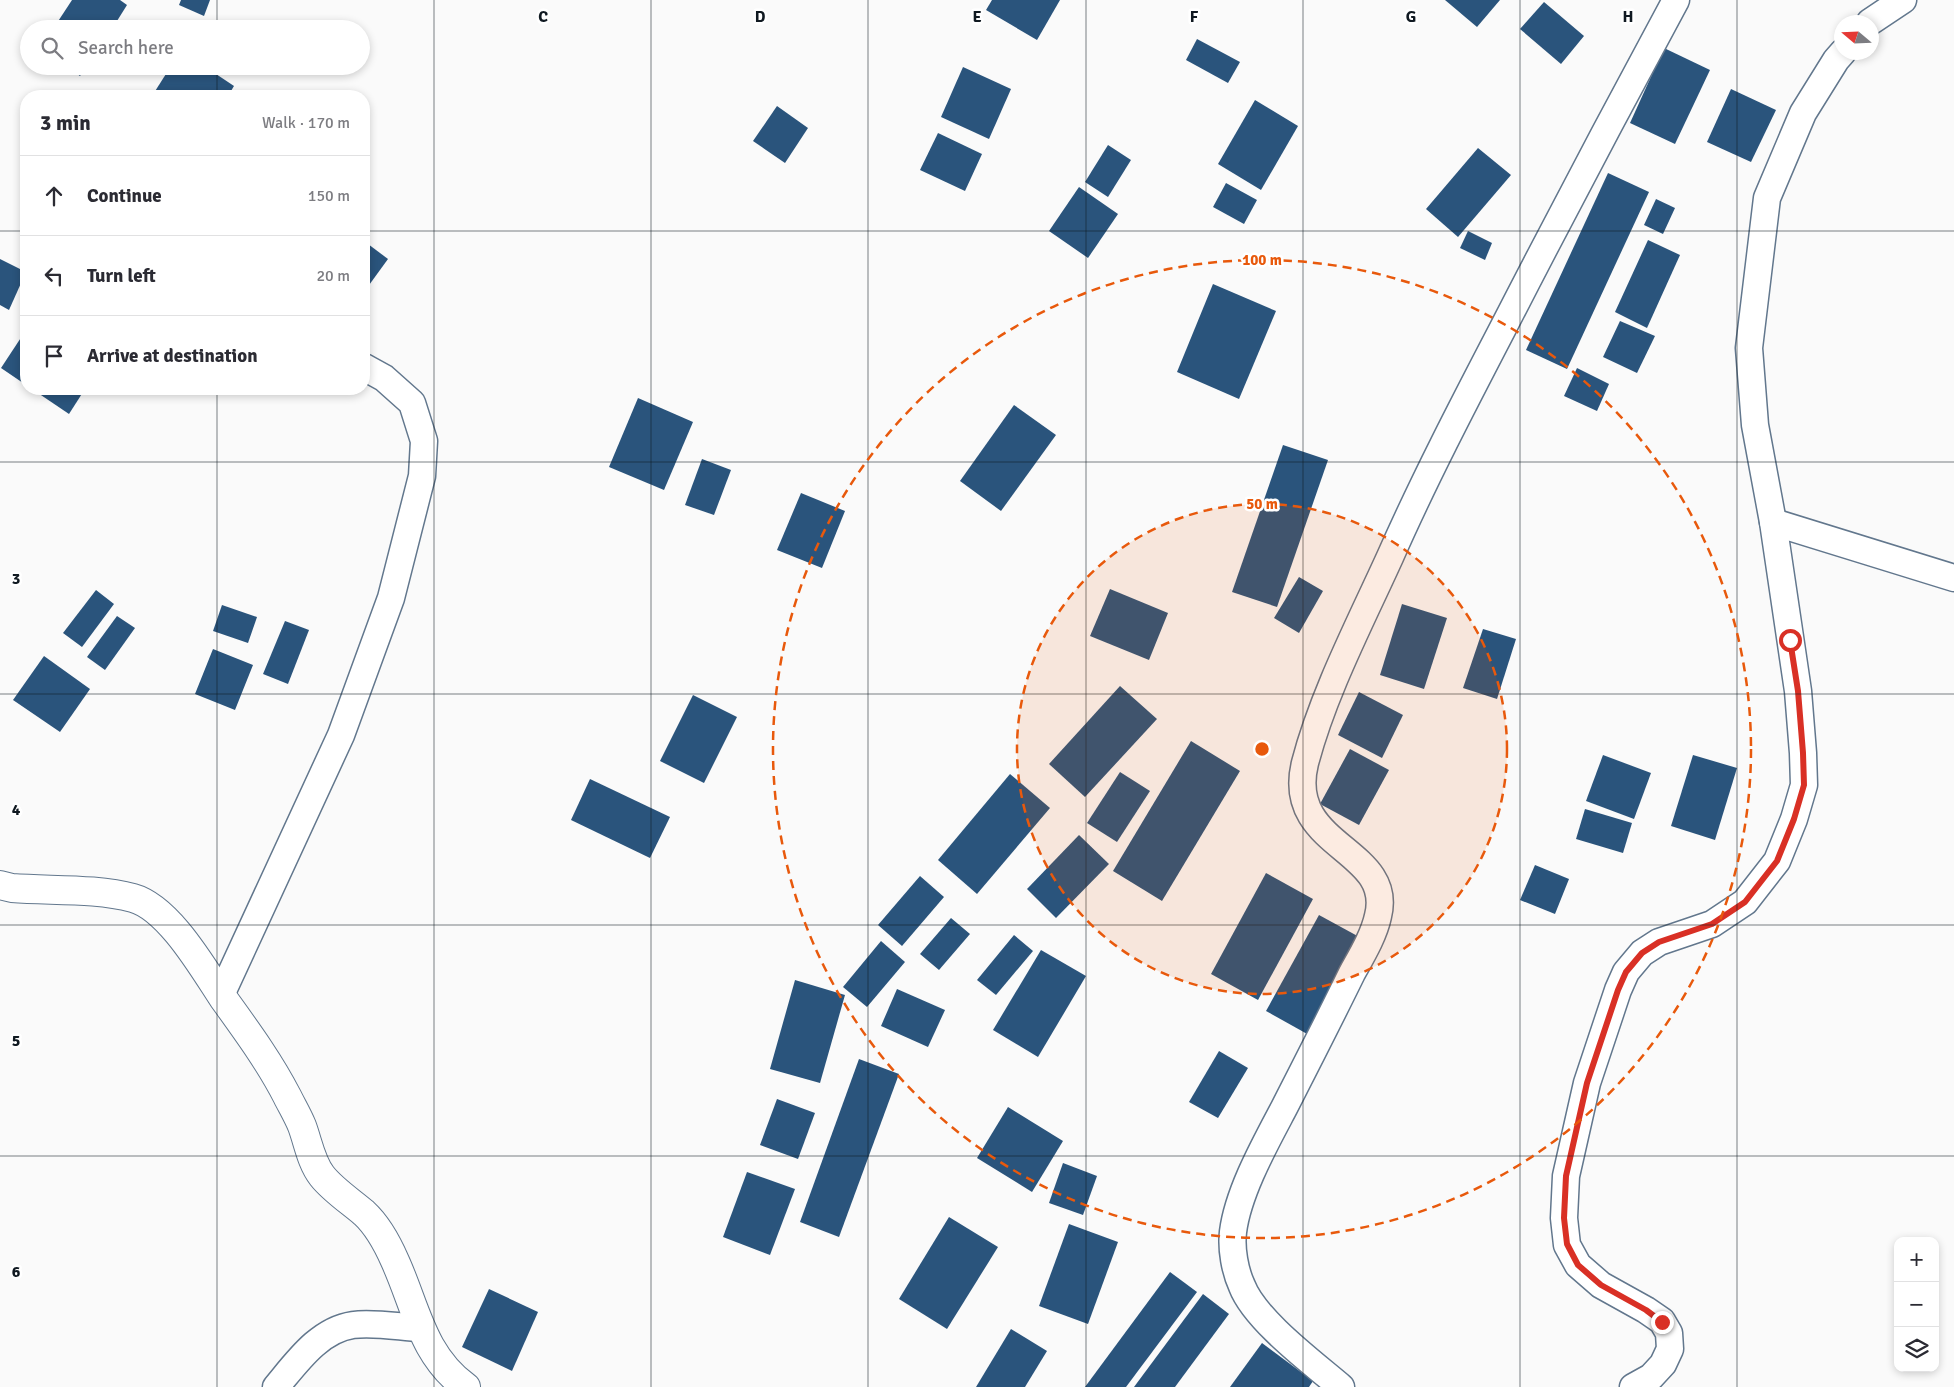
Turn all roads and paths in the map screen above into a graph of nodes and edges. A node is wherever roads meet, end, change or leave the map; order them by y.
1 (1676, 0) edge
2 (1903, 0) edge
3 (1879, 16) edge
4 (1836, 60) edge
5 (370, 370) edge
6 (1773, 522) junction
7 (1954, 578) edge
8 (0, 885) edge
9 (221, 995) junction
10 (420, 1328) junction
11 (276, 1387) edge
12 (466, 1387) edge
13 (1341, 1387) edge
14 (1633, 1387) edge

1 - 13 street
2 - 3 street
4 - 6 street
5 - 9 street
6 - 7 street
6 - 14 street
8 - 9 street
9 - 10 street
10 - 11 street
10 - 12 street

